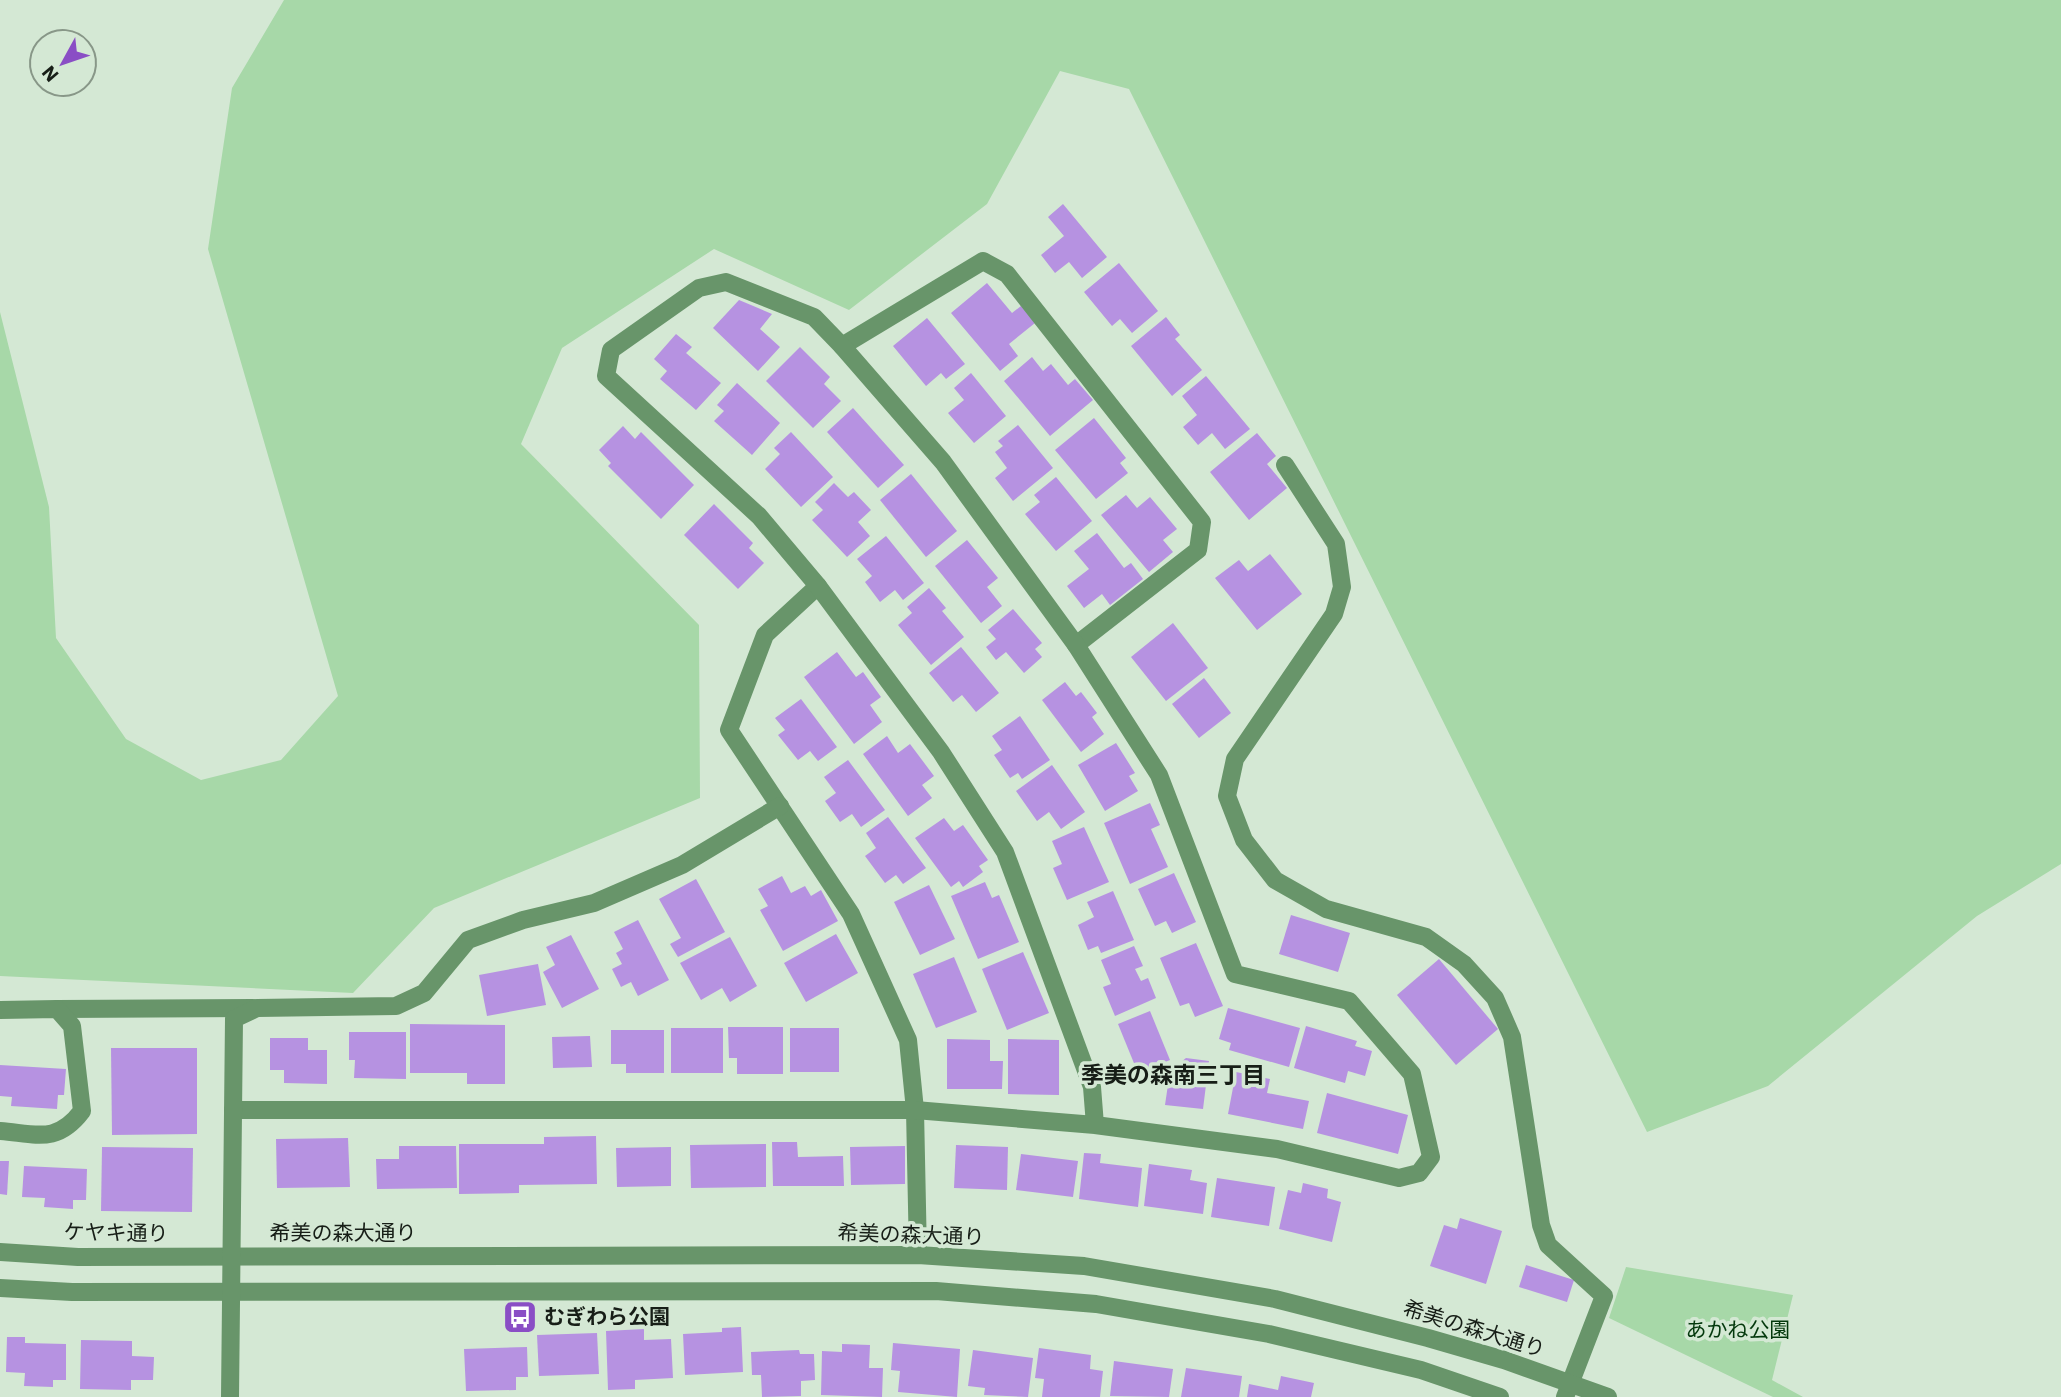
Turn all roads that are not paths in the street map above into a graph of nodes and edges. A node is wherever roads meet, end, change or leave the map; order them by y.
1 (842, 346) junction
2 (1285, 465) dead end
3 (818, 586) junction
4 (1076, 645) junction
5 (780, 806) junction
6 (257, 1008) junction
7 (57, 1009) junction
8 (0, 1010) edge
9 (233, 1110) junction
10 (915, 1110) junction
11 (1095, 1125) junction
12 (0, 1131) edge
13 (0, 1252) edge
14 (918, 1255) junction
15 (232, 1256) junction
16 (0, 1288) edge
17 (231, 1293) junction
18 (1568, 1390) edge
19 (230, 1397) edge
20 (1500, 1397) edge
21 (1608, 1397) edge

1 - 3 street
1 - 4 street
1 - 4 street
2 - 18 street
3 - 5 street
3 - 11 street
4 - 11 street
5 - 6 street
5 - 10 street
6 - 7 street
6 - 9 street
7 - 8 street
7 - 12 street
9 - 10 street
9 - 15 street
10 - 11 street
10 - 14 street
13 - 15 street, ケヤキ通り
14 - 15 street, 希美の森大通り
14 - 18 street, 希美の森大通り
15 - 17 street
16 - 17 street
17 - 19 street
17 - 20 street
18 - 21 street, 希美の森大通り

